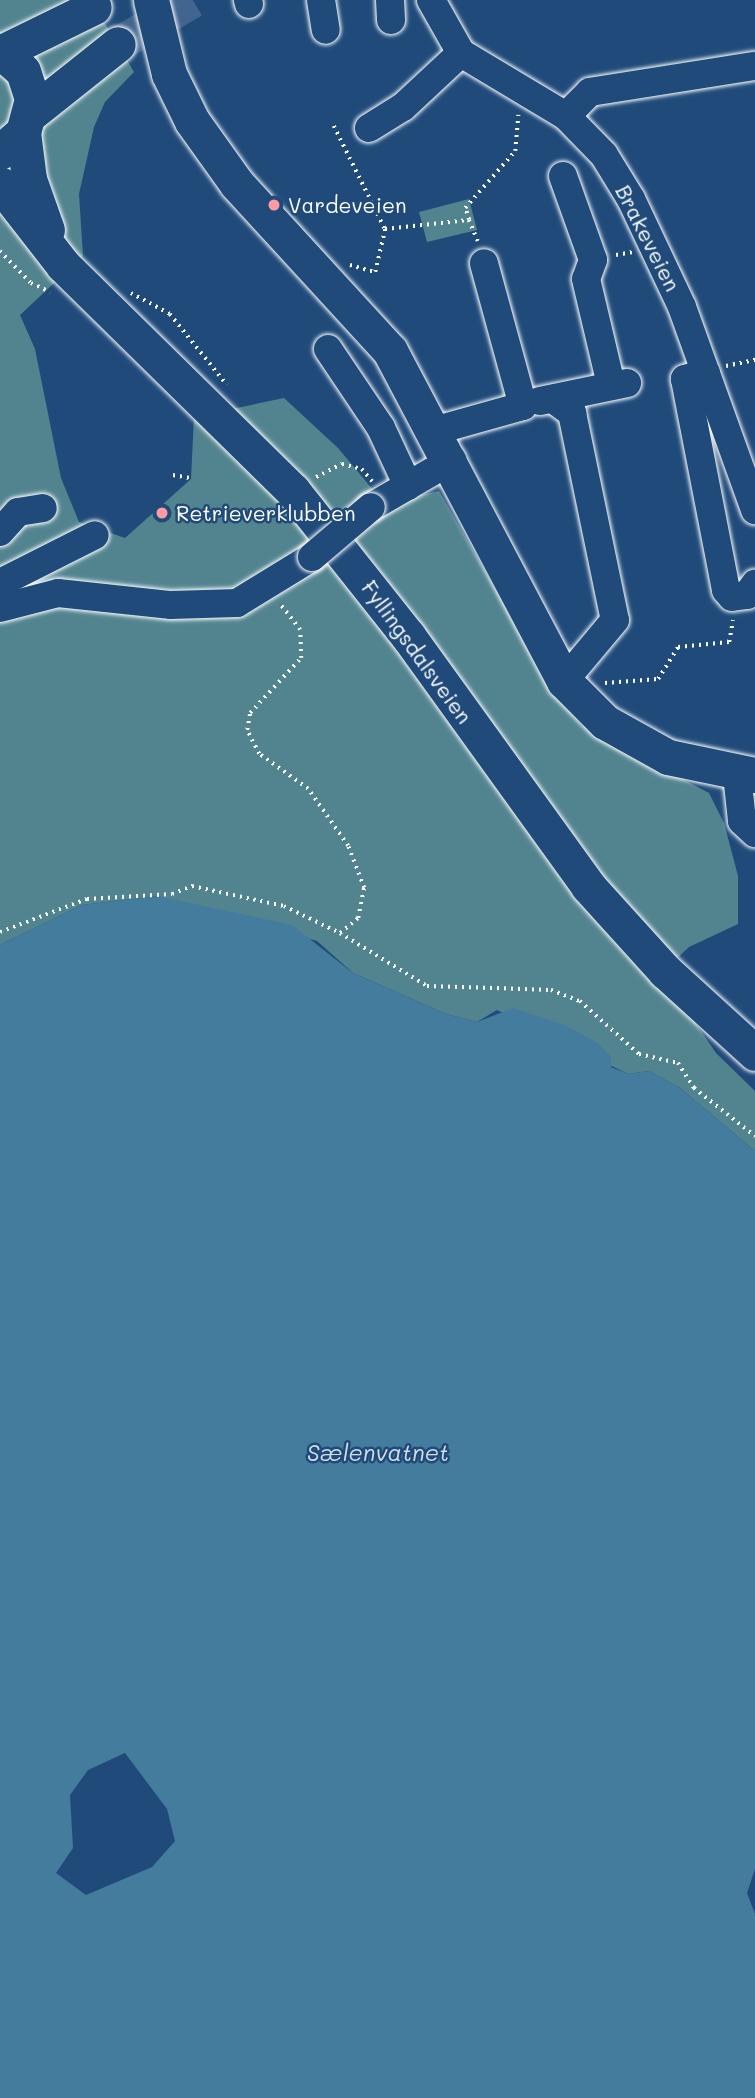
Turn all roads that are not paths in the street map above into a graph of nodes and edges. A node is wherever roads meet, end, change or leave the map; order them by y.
1 (150, 0) edge
2 (321, 0) edge
3 (431, 0) edge
4 (94, 7) dead end
5 (326, 30) dead end
6 (118, 44) tunnel mouth
7 (1, 51) edge
8 (461, 53) junction
9 (755, 66) edge
10 (566, 116) junction
11 (369, 128) dead end
12 (18, 132) edge
13 (563, 177) dead end
14 (0, 184) edge
15 (484, 263) dead end
16 (58, 279) junction
17 (328, 349) dead end
18 (706, 373) junction
19 (553, 398) junction
20 (523, 406) junction
21 (444, 445) junction
22 (408, 486) junction
23 (43, 508) dead end
24 (755, 510) edge
25 (0, 532) edge
26 (95, 535) dead end
27 (0, 583) edge
28 (746, 590) edge
29 (0, 608) edge
30 (569, 677) junction
31 (746, 775) edge
32 (755, 833) edge
33 (755, 1053) edge

1 - 21 main road
2 - 5 street
3 - 8 street, Brakeveien
4 - 7 main road
6 - 12 main road
7 - 12 main road, Fyllingsdalsveien
8 - 10 street, Brakeveien
8 - 11 street
9 - 10 street
10 - 18 street, Brakeveien
12 - 16 main road, Fyllingsdalsveien
13 - 19 street
14 - 16 main road, Fyllingsdalsveien
15 - 20 street
16 - 33 main road, Fyllingsdalsveien
17 - 22 street
18 - 24 street, Brakeveien
18 - 28 street
19 - 20 street
19 - 30 street
20 - 21 street
21 - 22 street
21 - 30 main road
22 - 29 street, bridge
23 - 25 street
26 - 27 street
30 - 31 main road
31 - 32 street

